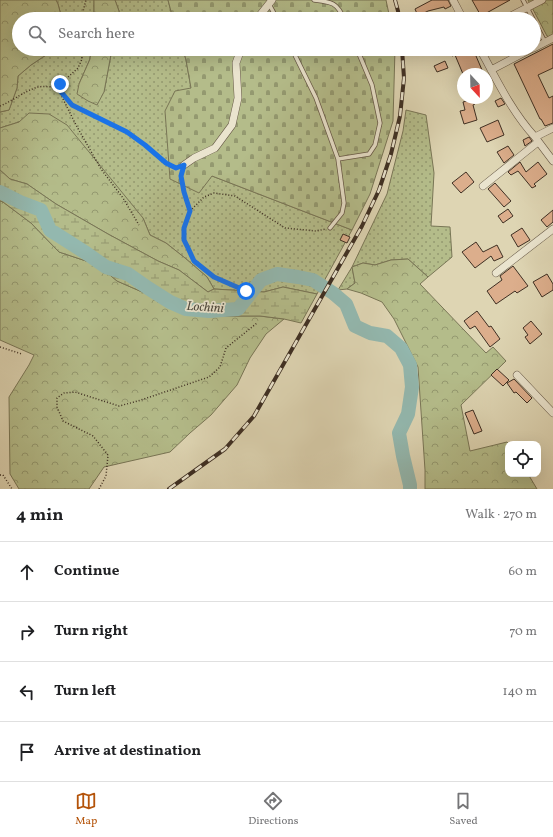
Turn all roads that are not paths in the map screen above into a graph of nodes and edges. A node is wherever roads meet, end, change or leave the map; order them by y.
1 (314, 0) edge
2 (523, 0) edge
3 (542, 0) edge
4 (455, 1) edge
5 (270, 2) edge
6 (527, 8) junction
7 (262, 12) edge
8 (274, 12) edge
9 (340, 12) edge
10 (460, 12) edge
11 (519, 12) edge
12 (529, 12) edge
13 (541, 34) edge
14 (553, 38) edge
15 (545, 42) junction
16 (541, 44) edge
17 (238, 56) edge
18 (295, 56) edge
19 (360, 56) edge
20 (483, 56) edge
21 (517, 56) edge
22 (489, 68) edge
23 (493, 68) edge
24 (493, 75) edge
25 (553, 128) edge
26 (537, 140) junction
27 (338, 159) junction
28 (553, 160) edge
29 (184, 165) road end
30 (483, 186) dead end
31 (330, 228) road end
32 (553, 229) edge
33 (496, 273) dead end
34 (517, 376) dead end
35 (553, 413) edge

1 - 9 lane
2 - 6 lane
3 - 6 street
4 - 10 street
5 - 7 street
5 - 8 lane
6 - 11 street
6 - 12 lane
13 - 15 lane
14 - 15 street
15 - 16 street
17 - 29 street
18 - 27 lane
19 - 27 lane
20 - 22 street
21 - 23 street
24 - 26 street
25 - 26 street
26 - 28 street
26 - 30 street
27 - 31 lane
32 - 33 street
34 - 35 street

